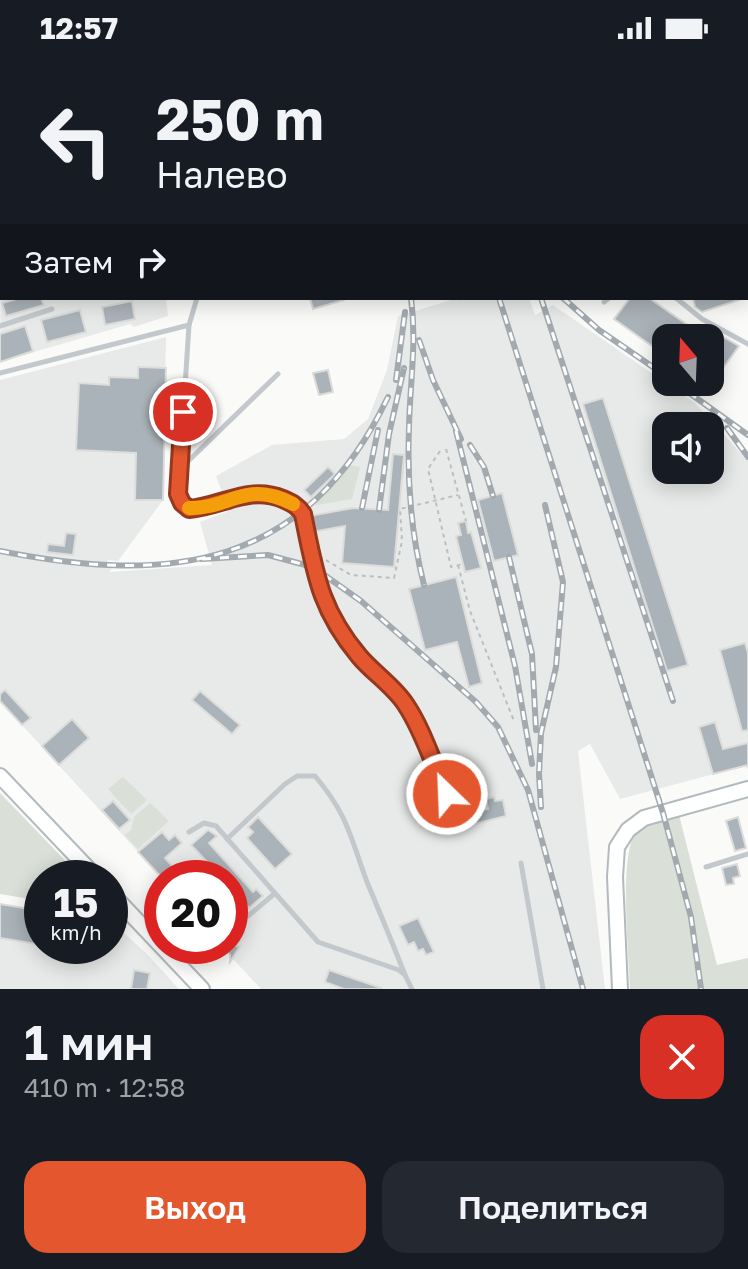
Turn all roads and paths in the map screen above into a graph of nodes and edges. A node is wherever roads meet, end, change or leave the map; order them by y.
1 (196, 300) edge
2 (678, 300) edge
3 (52, 309) dead end
4 (189, 325) junction
5 (0, 326) edge
6 (748, 344) edge
7 (0, 373) edge
8 (278, 374) dead end
9 (446, 449) dead end
10 (440, 451) dead end
11 (179, 470) junction
12 (458, 495) junction
13 (435, 501) junction
14 (466, 521) dead end
15 (311, 552) junction
16 (463, 564) dead end
17 (458, 565) junction
18 (514, 721) dead end
19 (0, 776) edge
20 (748, 789) edge
21 (447, 794) dead end
22 (189, 832) dead end
23 (227, 839) junction
24 (748, 854) edge
25 (80, 860) edge
26 (521, 863) dead end
27 (706, 867) dead end
28 (274, 894) junction
29 (128, 911) edge
30 (248, 916) edge
31 (405, 975) junction
32 (202, 989) edge
33 (412, 989) edge
34 (543, 989) edge
35 (620, 989) edge

1 - 4 lane
2 - 6 lane
3 - 5 lane
4 - 7 lane
4 - 11 lane
8 - 11 lane
9 - 12 path
10 - 13 path
11 - 15 lane
12 - 13 path
12 - 14 path
13 - 15 path
13 - 17 path
15 - 21 lane
16 - 17 path
17 - 18 path
19 - 25 main road
20 - 35 main road
22 - 23 lane
23 - 28 lane
23 - 31 lane
24 - 27 lane
26 - 34 lane
28 - 30 lane
28 - 31 lane
29 - 32 main road
31 - 33 lane

